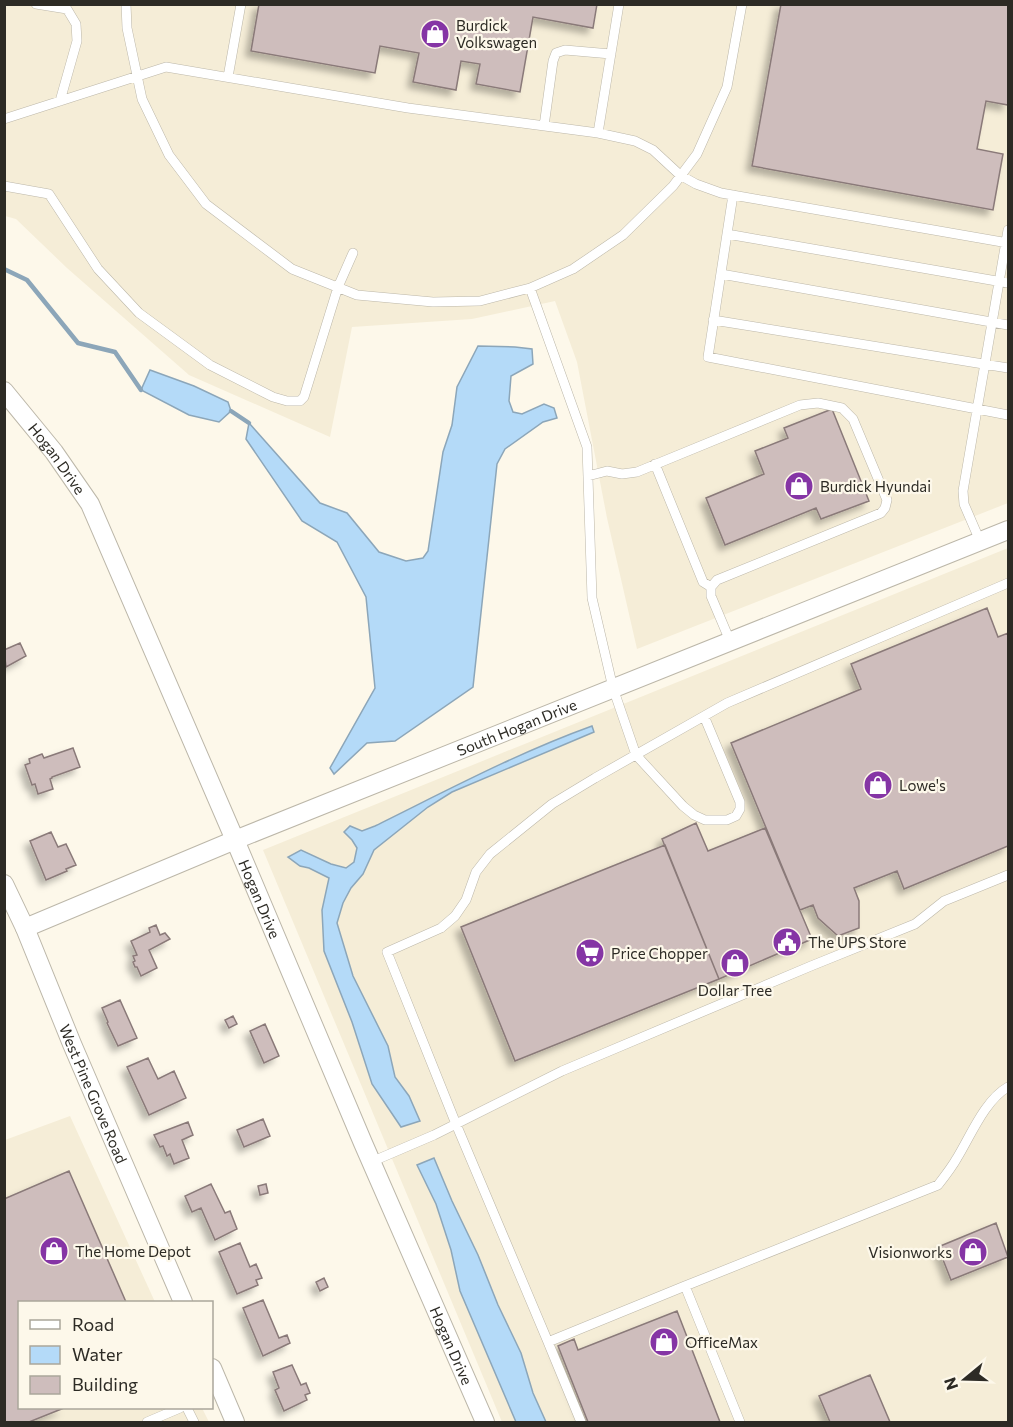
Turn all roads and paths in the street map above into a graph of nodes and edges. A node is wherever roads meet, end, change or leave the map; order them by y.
1 (36, 4) edge
2 (126, 4) edge
3 (241, 4) edge
4 (619, 4) edge
5 (742, 4) edge
6 (611, 54) junction
7 (137, 75) junction
8 (228, 77) junction
9 (60, 101) junction
10 (4, 119) edge
11 (544, 126) junction
12 (598, 133) junction
13 (680, 175) junction
14 (4, 186) edge
15 (733, 195) junction
16 (1008, 230) edge
17 (727, 234) junction
18 (1007, 243) edge
19 (353, 253) dead end
20 (721, 274) junction
21 (1004, 282) edge
22 (338, 287) junction
23 (530, 288) junction
24 (713, 320) junction
25 (992, 322) junction
26 (1008, 325) edge
27 (985, 363) junction
28 (1008, 368) edge
29 (4, 391) edge
30 (977, 409) junction
31 (1008, 415) edge
32 (655, 464) junction
33 (588, 476) junction
34 (1008, 530) edge
35 (980, 541) junction
36 (1008, 583) edge
37 (711, 587) junction
38 (730, 641) junction
39 (613, 688) junction
40 (704, 716) junction
41 (636, 755) junction
42 (236, 840) junction
43 (1008, 875) edge
44 (4, 884) edge
45 (25, 928) junction
46 (1008, 1087) edge
47 (456, 1124) junction
48 (371, 1162) junction
49 (686, 1286) junction
50 (183, 1301) edge
51 (548, 1342) junction
52 (213, 1370) edge
53 (176, 1409) edge
54 (147, 1422) edge
55 (235, 1422) edge
56 (485, 1422) edge
57 (581, 1422) edge
58 (740, 1422) edge

1 - 9 lane
2 - 7 lane
3 - 8 lane
4 - 6 lane
5 - 13 lane
6 - 11 lane
6 - 12 lane
7 - 8 lane
7 - 9 lane
7 - 22 lane
8 - 11 lane
9 - 10 lane
11 - 12 lane
12 - 13 lane
13 - 15 lane
13 - 23 lane
14 - 22 lane
15 - 17 lane
15 - 18 lane
16 - 18 lane
17 - 20 lane
17 - 21 lane
18 - 21 lane
19 - 22 lane
20 - 24 lane
20 - 25 lane
21 - 25 lane
22 - 23 lane
23 - 33 lane
24 - 27 lane
24 - 30 lane
25 - 26 lane
25 - 27 lane
27 - 28 lane
27 - 30 lane
29 - 42 street, Hogan Drive
30 - 31 lane
30 - 35 lane
32 - 33 lane
32 - 37 lane
32 - 37 lane
33 - 39 lane
34 - 35 street, South Hogan Drive
35 - 38 street, South Hogan Drive
36 - 40 lane
37 - 38 lane
38 - 39 street, South Hogan Drive
39 - 41 lane
39 - 42 street, South Hogan Drive
40 - 41 lane
40 - 41 lane
41 - 47 lane
42 - 45 street, South Hogan Drive
42 - 48 street, Hogan Drive
43 - 47 lane
44 - 45 street, West Pine Grove Road
45 - 50 street, West Pine Grove Road
46 - 49 lane
47 - 48 lane
47 - 51 lane
48 - 56 street, Hogan Drive
49 - 51 lane
49 - 58 lane
51 - 57 lane
52 - 55 street
53 - 54 lane

